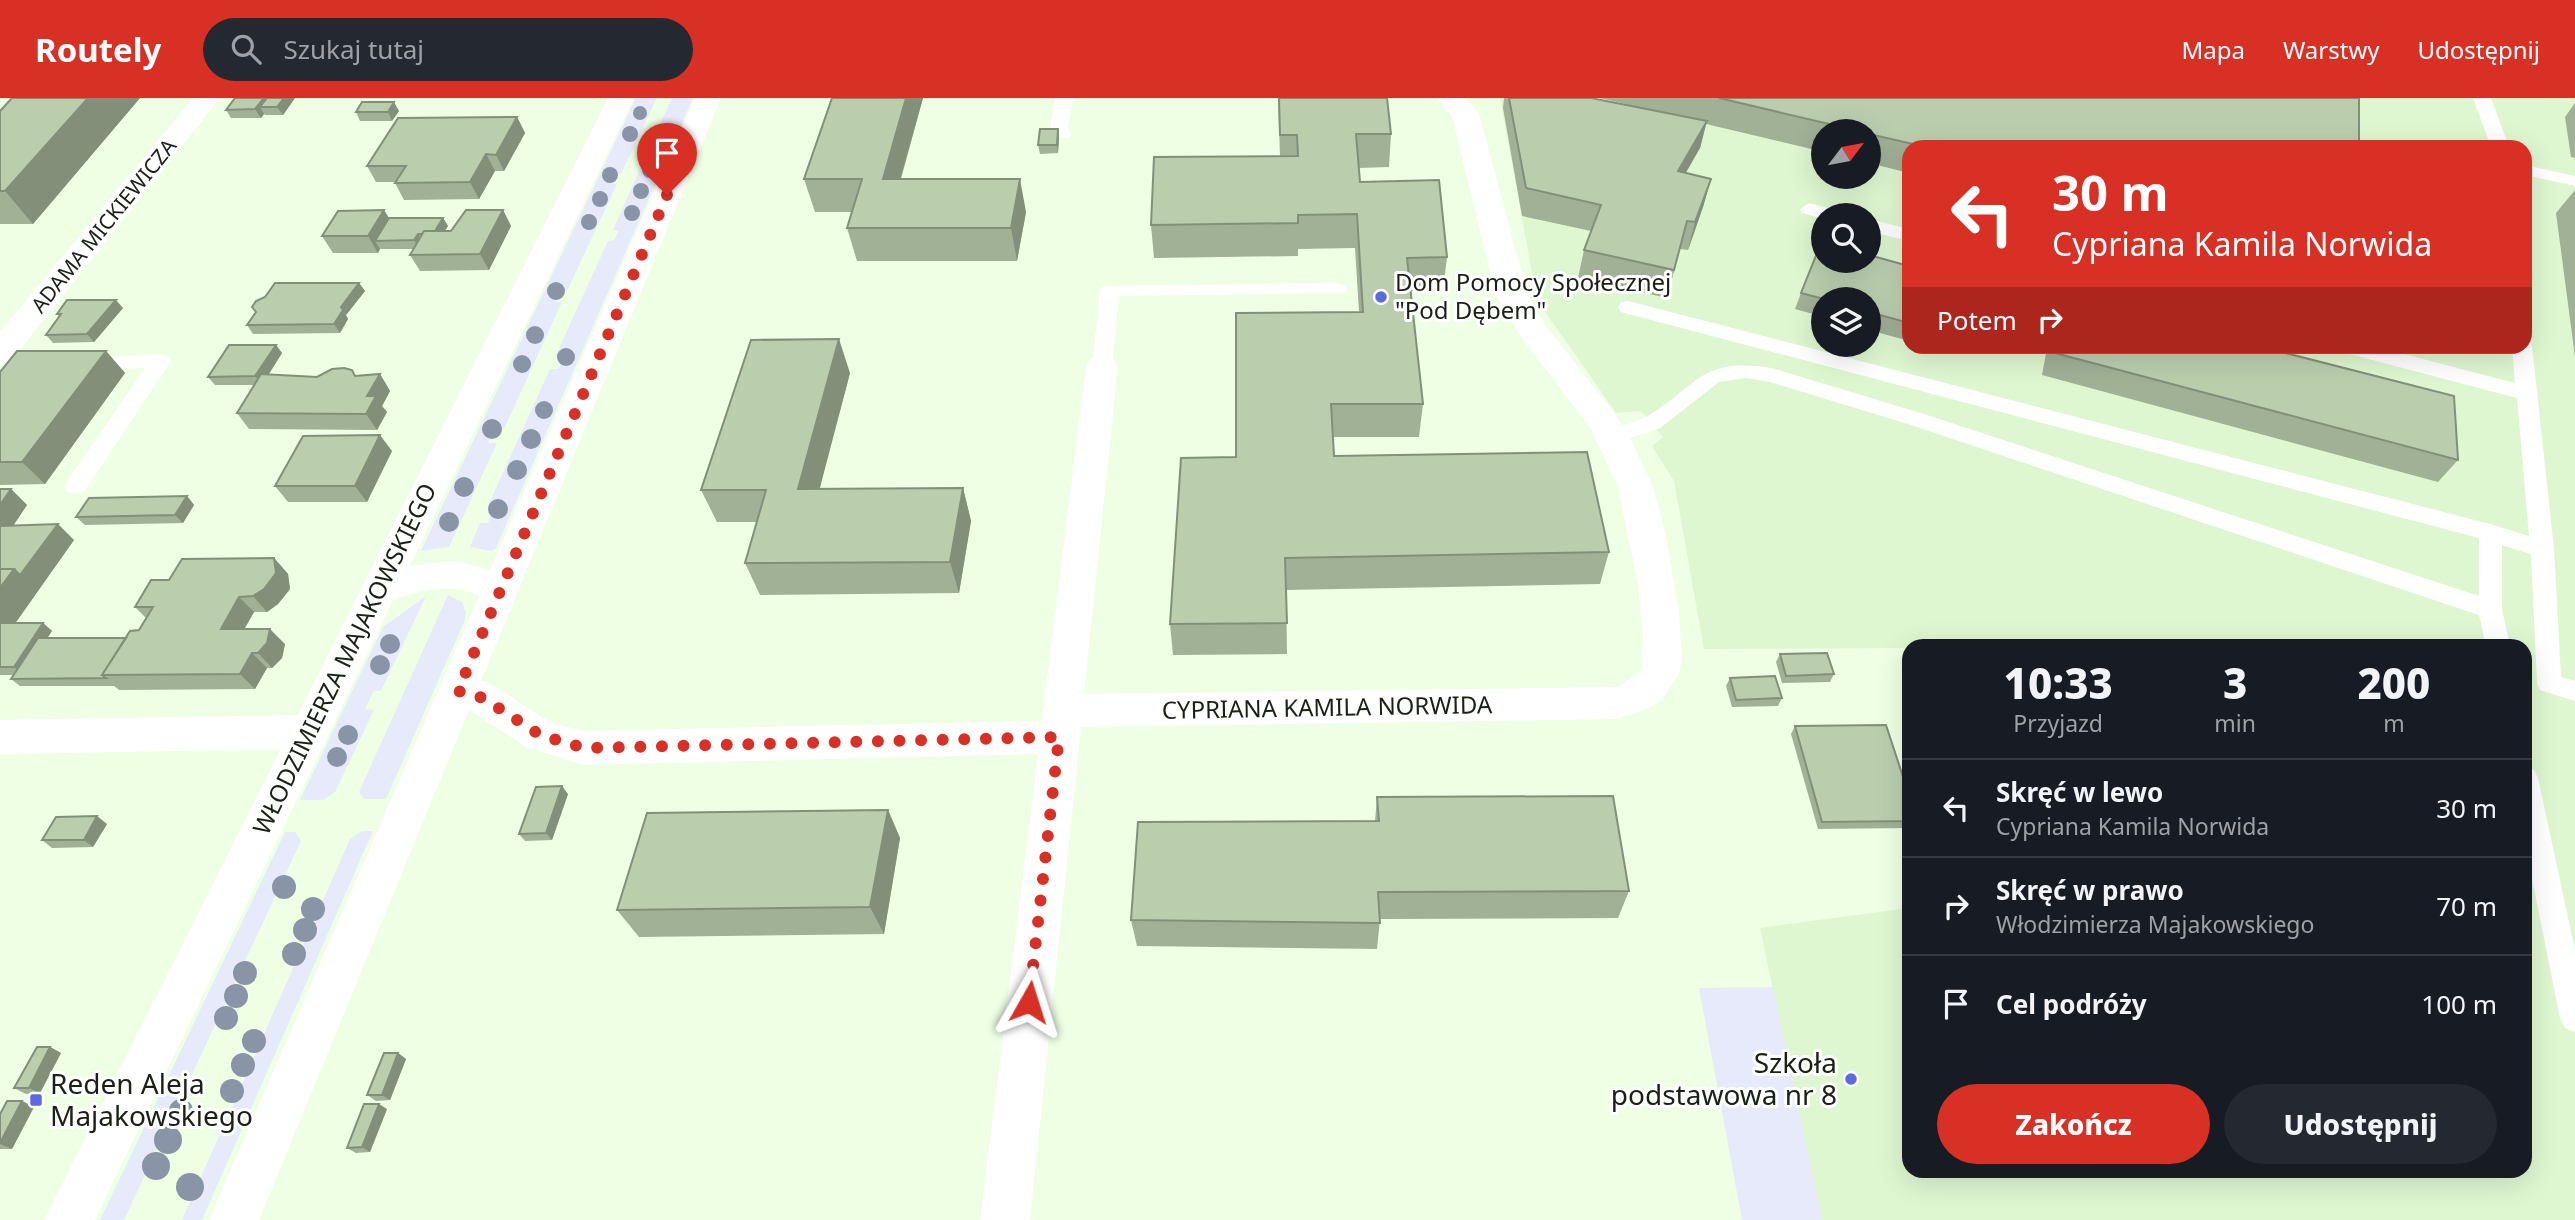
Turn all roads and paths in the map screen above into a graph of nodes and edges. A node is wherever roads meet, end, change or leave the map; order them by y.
1 (207, 98) edge
2 (621, 98) edge
3 (708, 98) edge
4 (1064, 98) edge
5 (1450, 98) edge
6 (2482, 98) edge
7 (1063, 134) dead end
8 (2497, 140) edge
9 (2532, 172) edge
10 (2575, 181) edge
11 (1881, 228) edge
12 (1902, 233) edge
13 (1338, 289) dead end
14 (1628, 307) dead end
15 (4, 353) edge
16 (2376, 354) edge
17 (2523, 354) edge
18 (58, 364) edge
19 (1102, 366) joint
20 (2525, 393) junction
21 (1612, 436) junction
22 (76, 486) dead end
23 (2490, 533) junction
24 (2542, 549) junction
25 (379, 590) junction
26 (501, 590) junction
27 (2490, 609) junction
28 (2496, 639) edge
29 (458, 691) junction
30 (2575, 691) edge
31 (1060, 724) junction
32 (310, 732) junction
33 (0, 737) edge
34 (2532, 812) edge
35 (2575, 1018) edge
36 (69, 1220) edge
37 (234, 1220) edge
38 (1005, 1220) edge

1 - 15 street, ADAMA MICKIEWICZA
2 - 25 street, WŁODZIMIERZA MAJAKOWSKIEGO
3 - 26 street
4 - 7 lane
5 - 21 street, CYPRIANA KAMILA NORWIDA
6 - 8 lane
9 - 10 lane
11 - 12 lane
13 - 19 lane
14 - 23 lane
16 - 20 lane
17 - 20 lane
18 - 22 lane
19 - 31 street
20 - 24 lane
21 - 27 lane
21 - 31 street, CYPRIANA KAMILA NORWIDA
23 - 24 lane
23 - 27 lane
24 - 30 lane
25 - 26 street
25 - 32 street, WŁODZIMIERZA MAJAKOWSKIEGO
26 - 29 street
27 - 28 lane
29 - 31 street, CYPRIANA KAMILA NORWIDA
29 - 37 street
31 - 38 street
32 - 33 street
32 - 36 street, WŁODZIMIERZA MAJAKOWSKIEGO
34 - 35 lane

